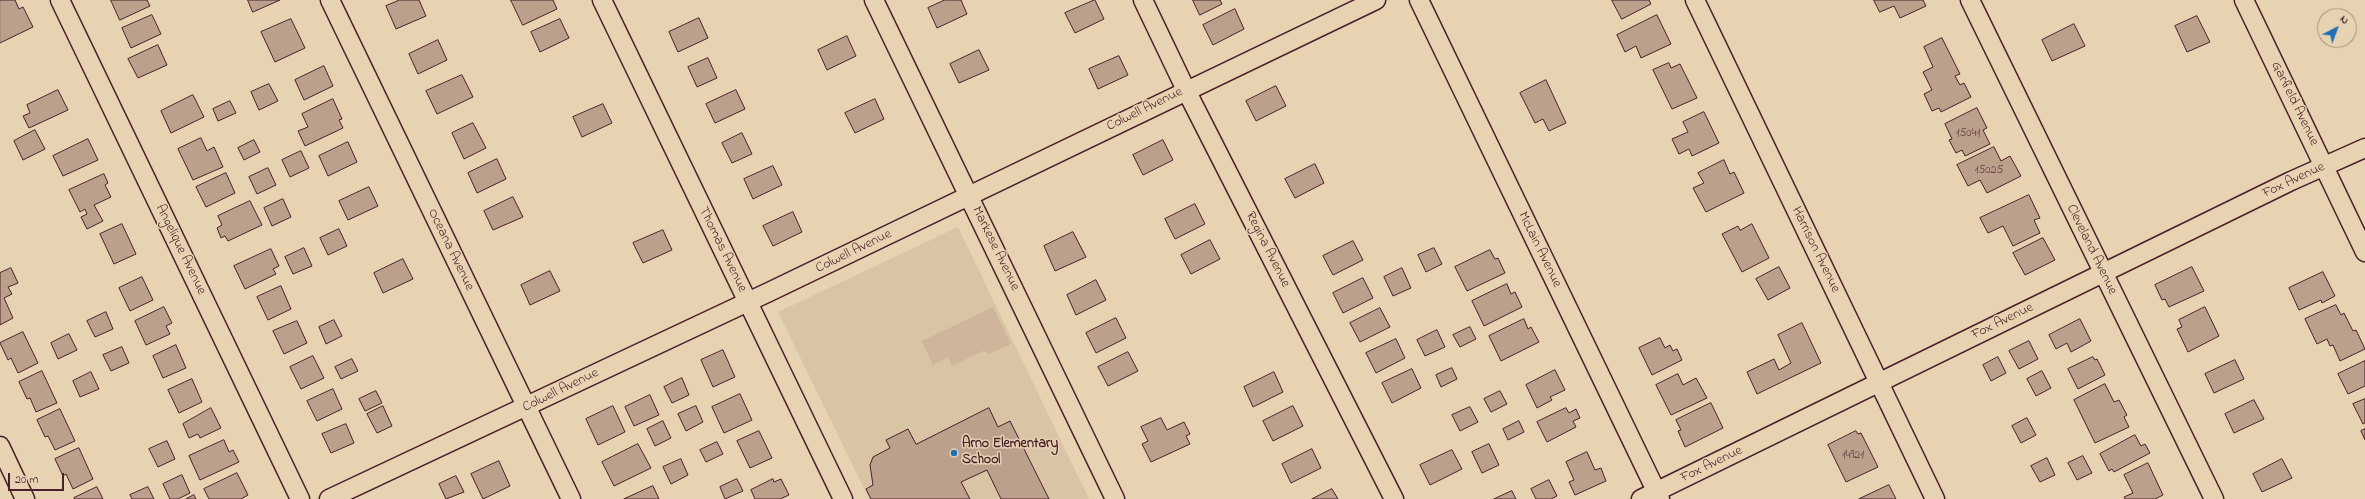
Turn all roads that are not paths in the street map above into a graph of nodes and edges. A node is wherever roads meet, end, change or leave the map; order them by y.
1 (60, 0) edge
2 (330, 0) edge
3 (602, 0) edge
4 (874, 0) edge
5 (1143, 0) edge
6 (1376, 0) edge
7 (1419, 0) edge
8 (1695, 0) edge
9 (1970, 0) edge
10 (2244, 0) edge
11 (1186, 90) junction
12 (2365, 148) edge
13 (2324, 166) junction
14 (969, 197) junction
15 (2365, 252) edge
16 (2102, 273) junction
17 (748, 302) junction
18 (1879, 383) junction
19 (527, 408) junction
20 (0, 446) edge
21 (1652, 497) edge
22 (26, 499) edge
23 (300, 499) edge
24 (330, 499) edge
25 (571, 499) edge
26 (843, 499) edge
27 (1115, 499) edge
28 (1394, 499) edge
29 (1935, 499) edge
30 (2214, 499) edge

1 - 23 street, Angelique Avenue
2 - 19 street, Oceana Avenue
3 - 17 street, Thomas Avenue
4 - 14 street, Markese Avenue
5 - 11 street, Regina Avenue
6 - 11 street, Colwell Avenue
7 - 21 street, McLain Avenue
8 - 18 street, Harrison Avenue
9 - 16 street, Cleveland Avenue
10 - 13 street, Garfield Avenue
11 - 14 street, Colwell Avenue
11 - 28 street, Regina Avenue
12 - 13 street, Fox Avenue
13 - 15 street, Garfield Avenue
13 - 16 street, Fox Avenue
14 - 17 street, Colwell Avenue
14 - 27 street, Markese Avenue
16 - 18 street, Fox Avenue
16 - 30 street, Cleveland Avenue
17 - 19 street, Colwell Avenue
17 - 26 street, Thomas Avenue
18 - 21 street, Fox Avenue
18 - 29 street, Harrison Avenue
19 - 24 street, Colwell Avenue
19 - 25 street, Oceana Avenue
20 - 22 street

